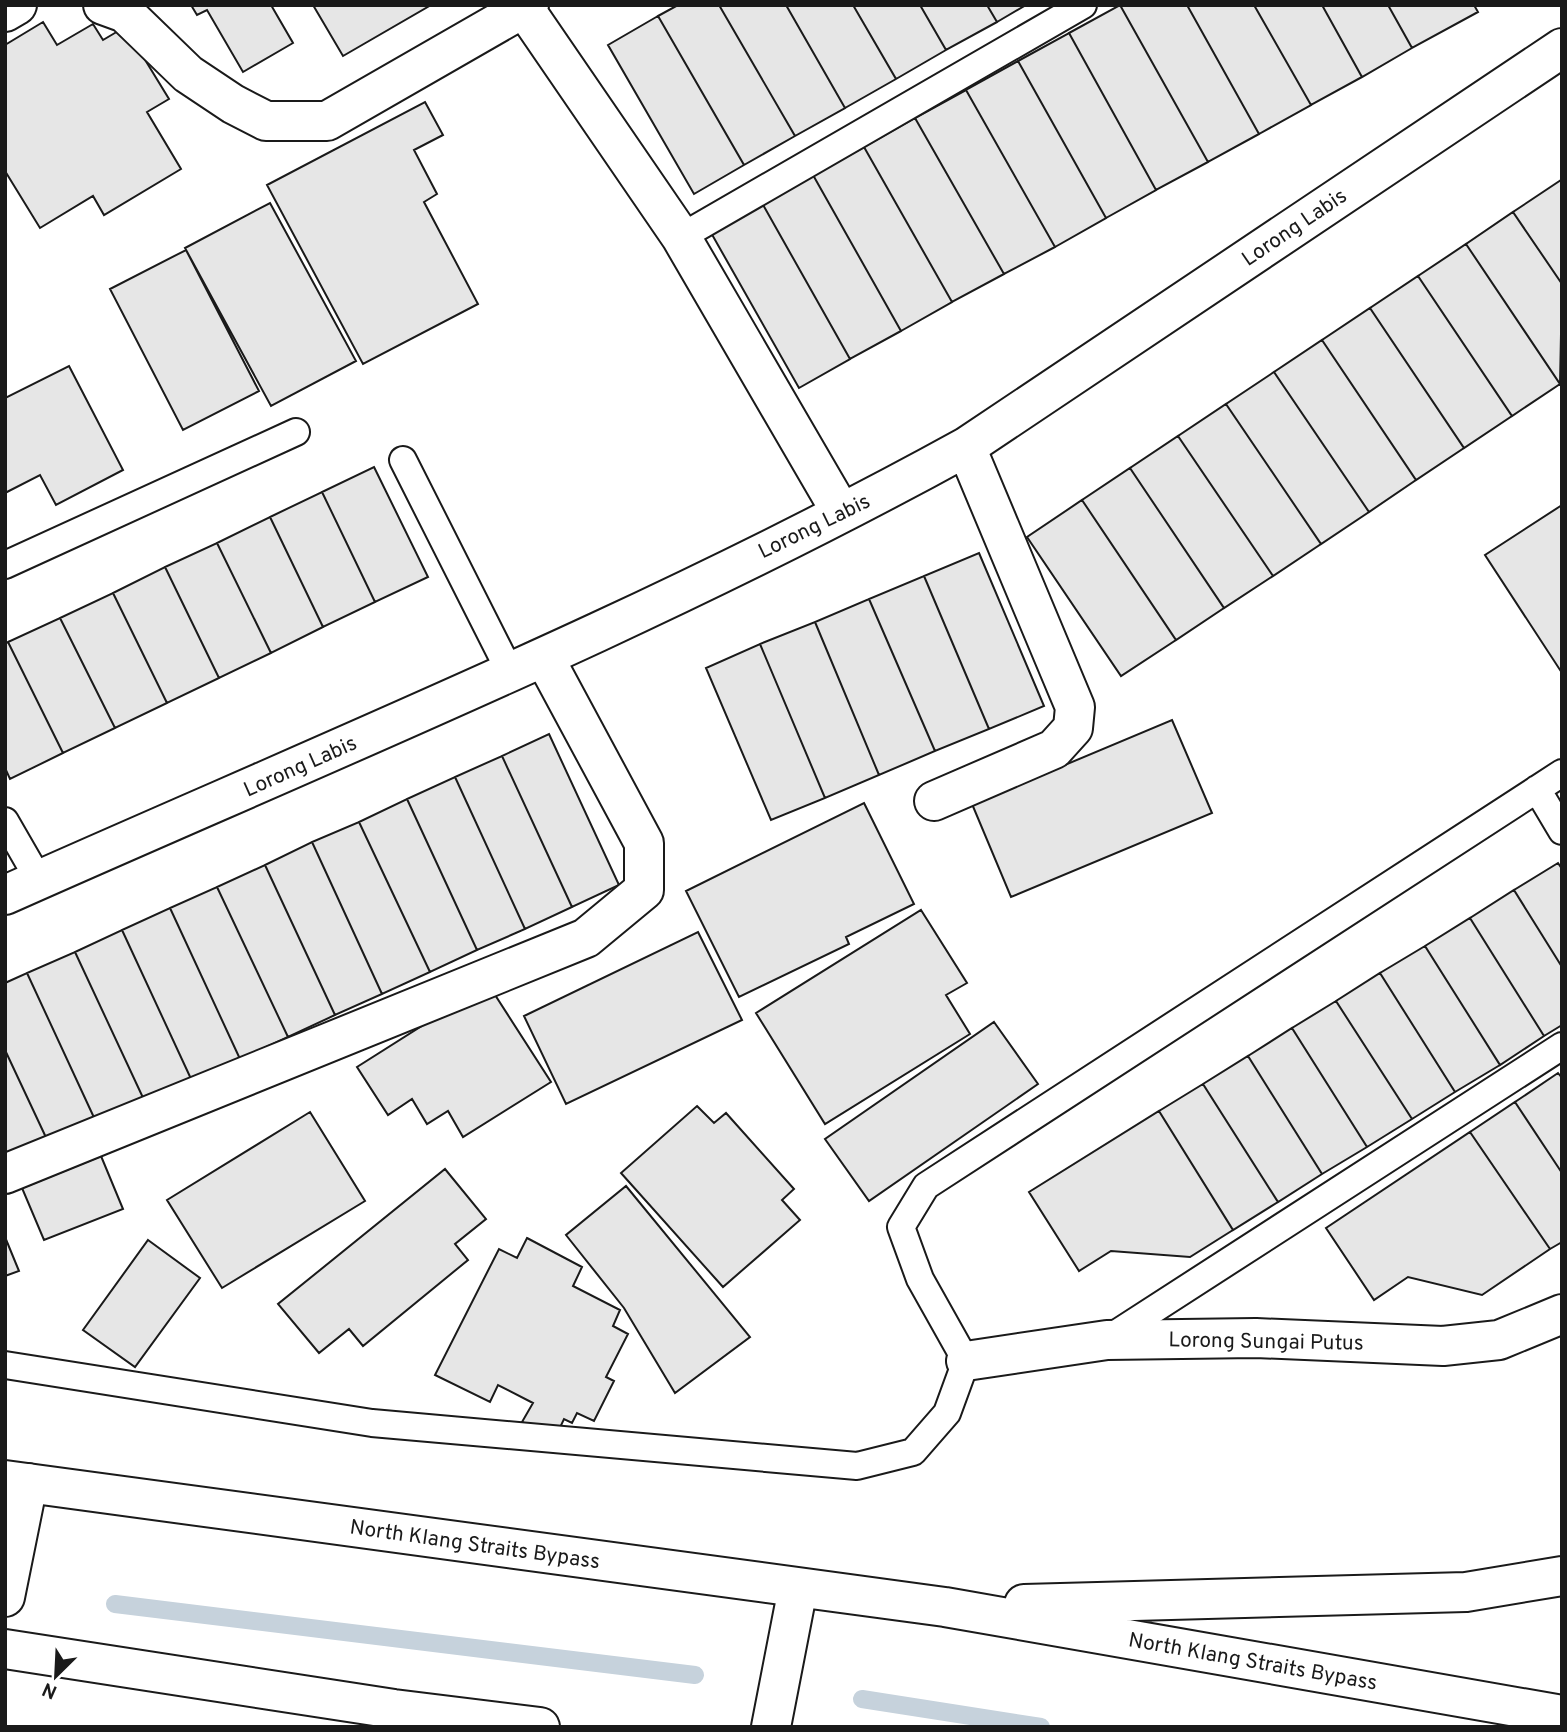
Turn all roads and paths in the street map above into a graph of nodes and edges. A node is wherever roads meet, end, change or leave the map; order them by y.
1 (17, 5) edge
2 (103, 5) edge
3 (1083, 5) edge
4 (525, 6) edge
5 (5, 12) edge
6 (1562, 48) edge
7 (681, 237) junction
8 (296, 432) dead end
9 (966, 447) junction
10 (403, 460) dead end
11 (841, 512) junction
12 (5, 565) edge
13 (528, 667) junction
14 (1562, 773) edge
15 (1537, 789) junction
16 (934, 801) dead end
17 (5, 821) edge
18 (1562, 831) edge
19 (22, 888) edge
20 (1562, 1045) edge
21 (5, 1174) edge
22 (1562, 1314) edge
23 (1107, 1340) junction
24 (966, 1361) junction
25 (5, 1365) edge
26 (17, 1482) edge
27 (1562, 1576) edge
28 (798, 1588) junction
29 (5, 1597) edge
30 (945, 1607) junction
31 (5, 1649) edge
32 (1562, 1715) edge
33 (380, 1718) edge
34 (540, 1727) edge
35 (771, 1727) edge

1 - 5 main road
2 - 4 main road
3 - 7 lane
4 - 7 main road
6 - 9 main road, Lorong Labis
7 - 11 main road
8 - 12 lane
9 - 11 main road, Lorong Labis
9 - 16 main road
10 - 13 lane
11 - 13 main road, Lorong Labis
13 - 19 main road, Lorong Labis
13 - 21 main road
14 - 15 lane
15 - 18 lane
15 - 24 lane
17 - 19 lane
20 - 23 lane
22 - 23 main road, Lorong Sungai Putus
23 - 24 main road, Lorong Sungai Putus
24 - 25 lane
26 - 28 main road, North Klang Straits Bypass
26 - 29 main road
27 - 30 main road, North Klang Straits Bypass
28 - 30 main road, North Klang Straits Bypass
28 - 35 main road
30 - 32 main road, North Klang Straits Bypass
31 - 33 main road
33 - 34 main road

